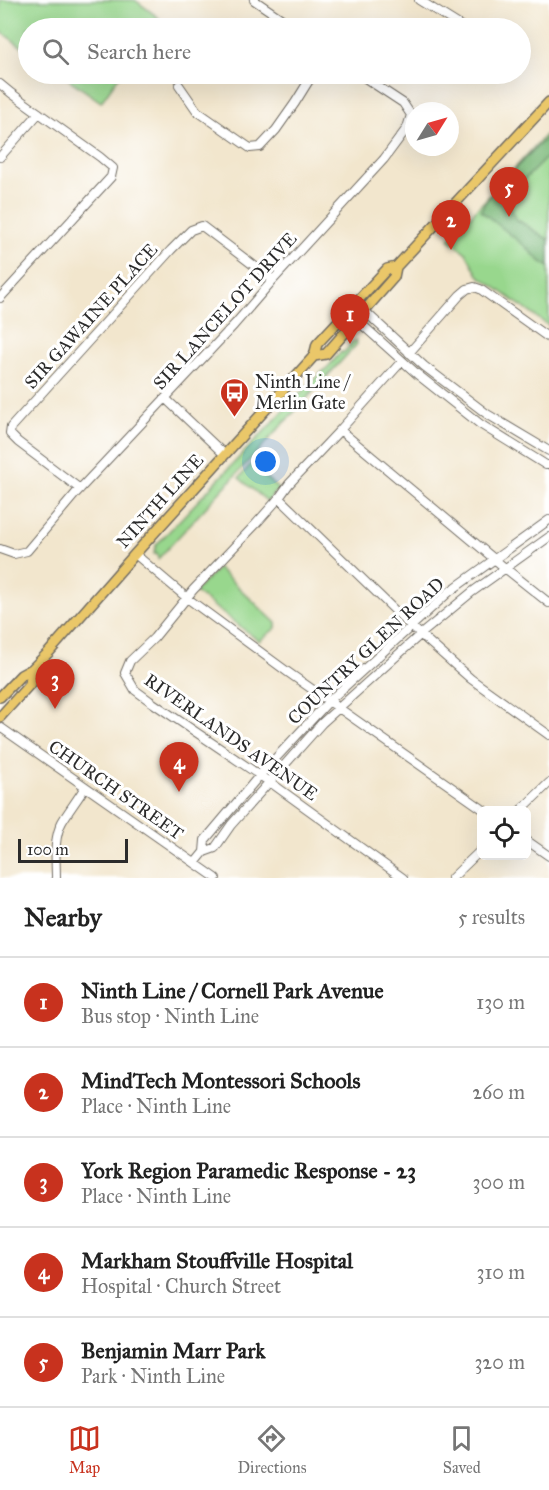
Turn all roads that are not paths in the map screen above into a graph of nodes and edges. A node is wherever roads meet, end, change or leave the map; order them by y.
1 (254, 0) edge
2 (419, 0) edge
3 (280, 18) edge
4 (448, 18) edge
5 (0, 84) edge
6 (307, 84) edge
7 (374, 84) edge
8 (179, 85) dead end
9 (549, 102) edge
10 (39, 113) junction
11 (0, 157) edge
12 (396, 267) junction
13 (273, 280) junction
14 (0, 298) edge
15 (356, 303) junction
16 (364, 311) junction
17 (348, 312) junction
18 (357, 320) junction
19 (549, 338) edge
20 (409, 353) junction
21 (314, 356) junction
22 (402, 361) junction
23 (166, 399) junction
24 (340, 430) junction
25 (549, 451) edge
26 (224, 454) junction
27 (549, 465) edge
28 (81, 489) junction
29 (279, 498) junction
30 (549, 520) edge
31 (549, 537) edge
32 (0, 549) edge
33 (135, 554) junction
34 (494, 559) junction
35 (505, 568) junction
36 (187, 598) junction
37 (549, 603) edge
38 (411, 626) junction
39 (421, 634) junction
40 (32, 669) junction
41 (0, 698) edge
42 (329, 701) junction
43 (339, 708) junction
44 (0, 717) edge
45 (0, 727) edge
46 (549, 735) edge
47 (259, 776) junction
48 (268, 782) junction
49 (549, 783) edge
50 (85, 787) junction
51 (478, 806) edge
52 (525, 806) edge
53 (531, 843) edge
54 (204, 852) junction
55 (477, 854) edge
56 (549, 856) edge
57 (195, 863) junction
58 (57, 878) edge
59 (216, 878) edge
60 (403, 878) edge
61 (452, 878) edge

1 - 3 street
2 - 4 street
5 - 10 street
6 - 8 street
7 - 13 street, SIR LANCELOT DRIVE
9 - 12 main road, NINTH LINE
10 - 11 street
10 - 14 street
12 - 15 main road, NINTH LINE
12 - 16 main road, NINTH LINE
13 - 23 street, SIR LANCELOT DRIVE
13 - 28 street, SIR GAWAINE PLACE
15 - 16 street
15 - 17 main road, NINTH LINE
16 - 18 main road, NINTH LINE
16 - 20 street
17 - 18 street
17 - 21 main road, NINTH LINE
18 - 21 main road, NINTH LINE
18 - 22 street
19 - 20 street
20 - 25 street
21 - 26 main road, NINTH LINE
22 - 24 street
22 - 27 street
23 - 26 street
23 - 28 street, SIR LANCELOT DRIVE
24 - 29 street
24 - 34 street
26 - 33 main road, NINTH LINE
28 - 32 street, SIR LANCELOT DRIVE
29 - 36 street
29 - 38 street
30 - 34 street, COUNTRY GLEN ROAD
31 - 35 street, COUNTRY GLEN ROAD
33 - 36 street
33 - 40 main road, NINTH LINE
34 - 35 street
34 - 38 street, COUNTRY GLEN ROAD
35 - 37 street
35 - 39 street, COUNTRY GLEN ROAD
36 - 42 street
36 - 47 street, RIVERLANDS AVENUE
38 - 39 street
38 - 42 street, COUNTRY GLEN ROAD
39 - 43 street, COUNTRY GLEN ROAD
39 - 46 street
40 - 41 main road, NINTH LINE
40 - 44 main road, NINTH LINE
42 - 43 street
42 - 47 street, COUNTRY GLEN ROAD
43 - 48 street, COUNTRY GLEN ROAD
43 - 51 street
45 - 50 street, CHURCH STREET
47 - 48 street, RIVERLANDS AVENUE
47 - 54 street, COUNTRY GLEN ROAD
48 - 54 street, COUNTRY GLEN ROAD
48 - 60 street, RIVERLANDS AVENUE
49 - 52 street
50 - 57 street, CHURCH STREET
50 - 58 street
53 - 56 street
54 - 57 street, COUNTRY GLEN ROAD
55 - 61 street
57 - 59 street, CHURCH STREET

